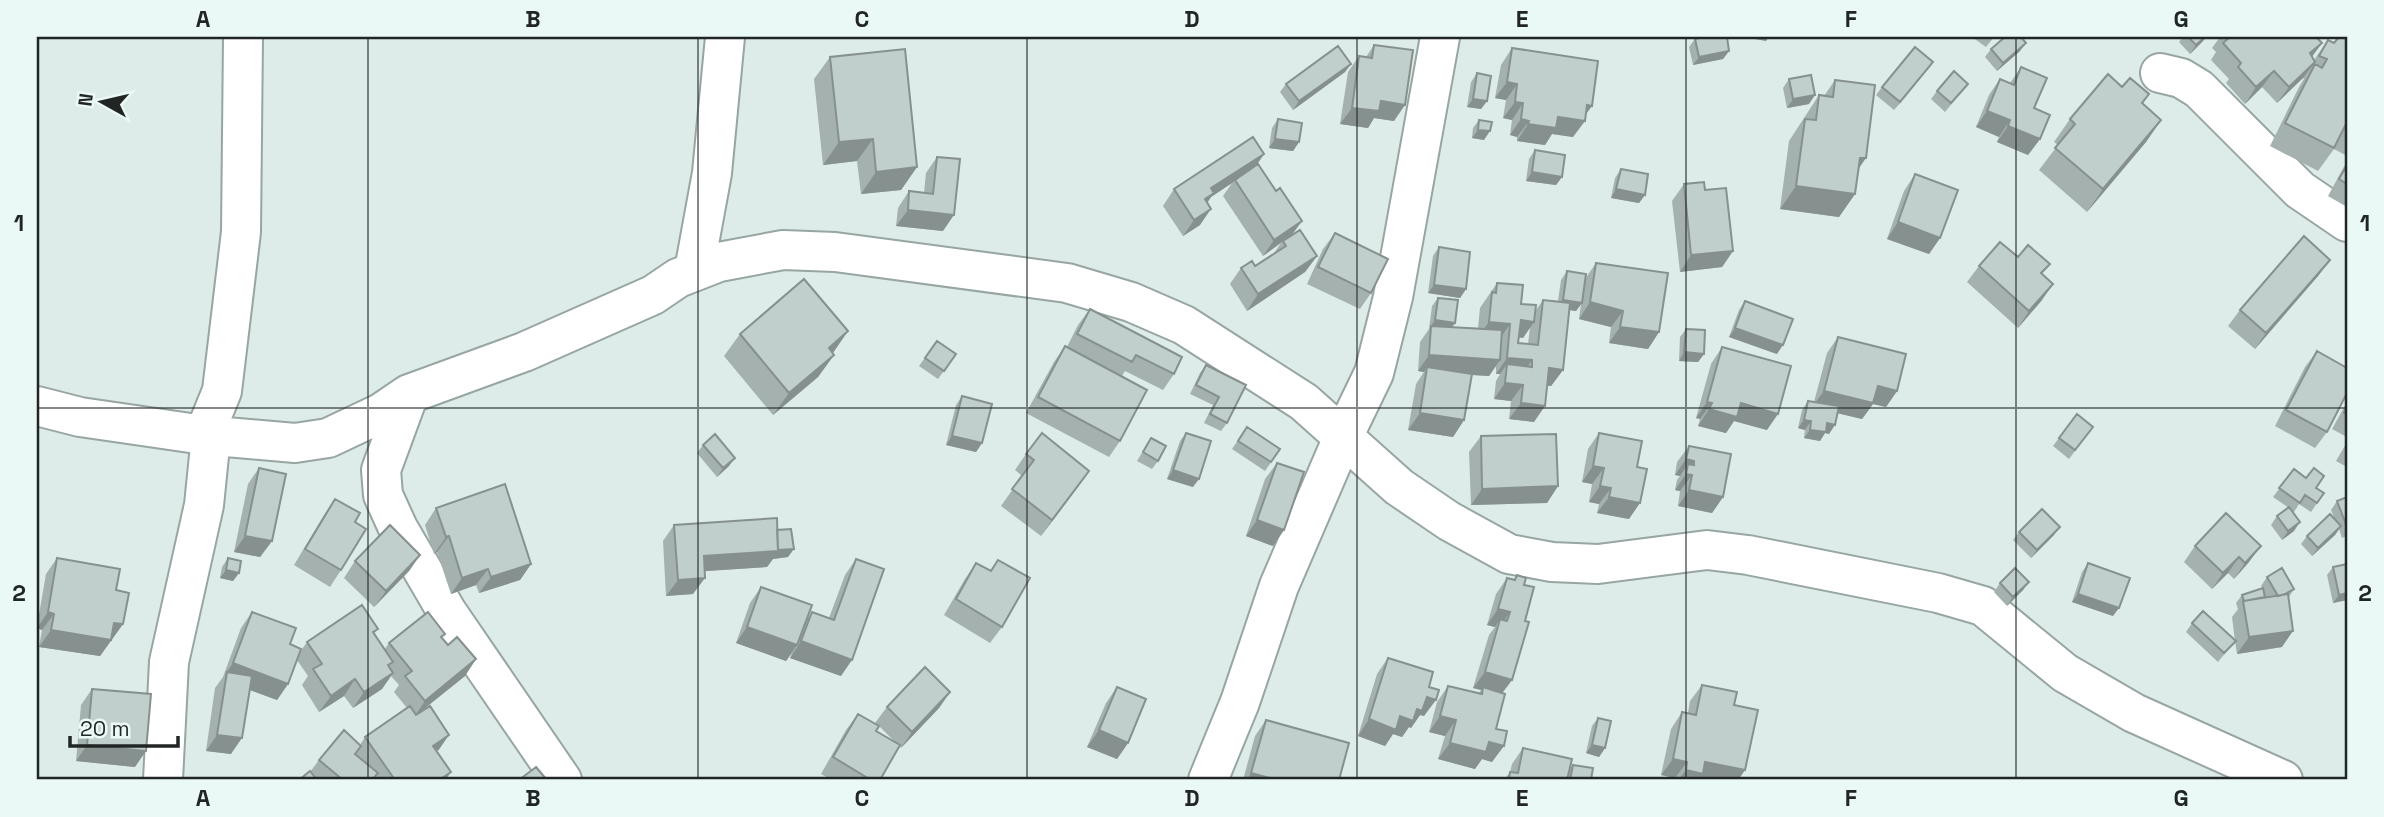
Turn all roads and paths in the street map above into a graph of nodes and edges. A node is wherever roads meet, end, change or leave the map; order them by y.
1 (243, 37) edge
2 (725, 37) edge
3 (1440, 37) edge
4 (2160, 73) dead end
5 (2347, 222) edge
6 (694, 271) junction
7 (409, 394) junction
8 (37, 406) edge
9 (1344, 435) junction
10 (208, 436) junction
11 (163, 780) edge
12 (562, 780) edge
13 (1208, 780) edge
14 (2283, 780) edge

1 - 10 street
2 - 6 street
3 - 9 street
4 - 5 street
6 - 7 street
6 - 9 street
7 - 10 street
7 - 12 street
8 - 10 street
9 - 13 street
9 - 14 street
10 - 11 street

